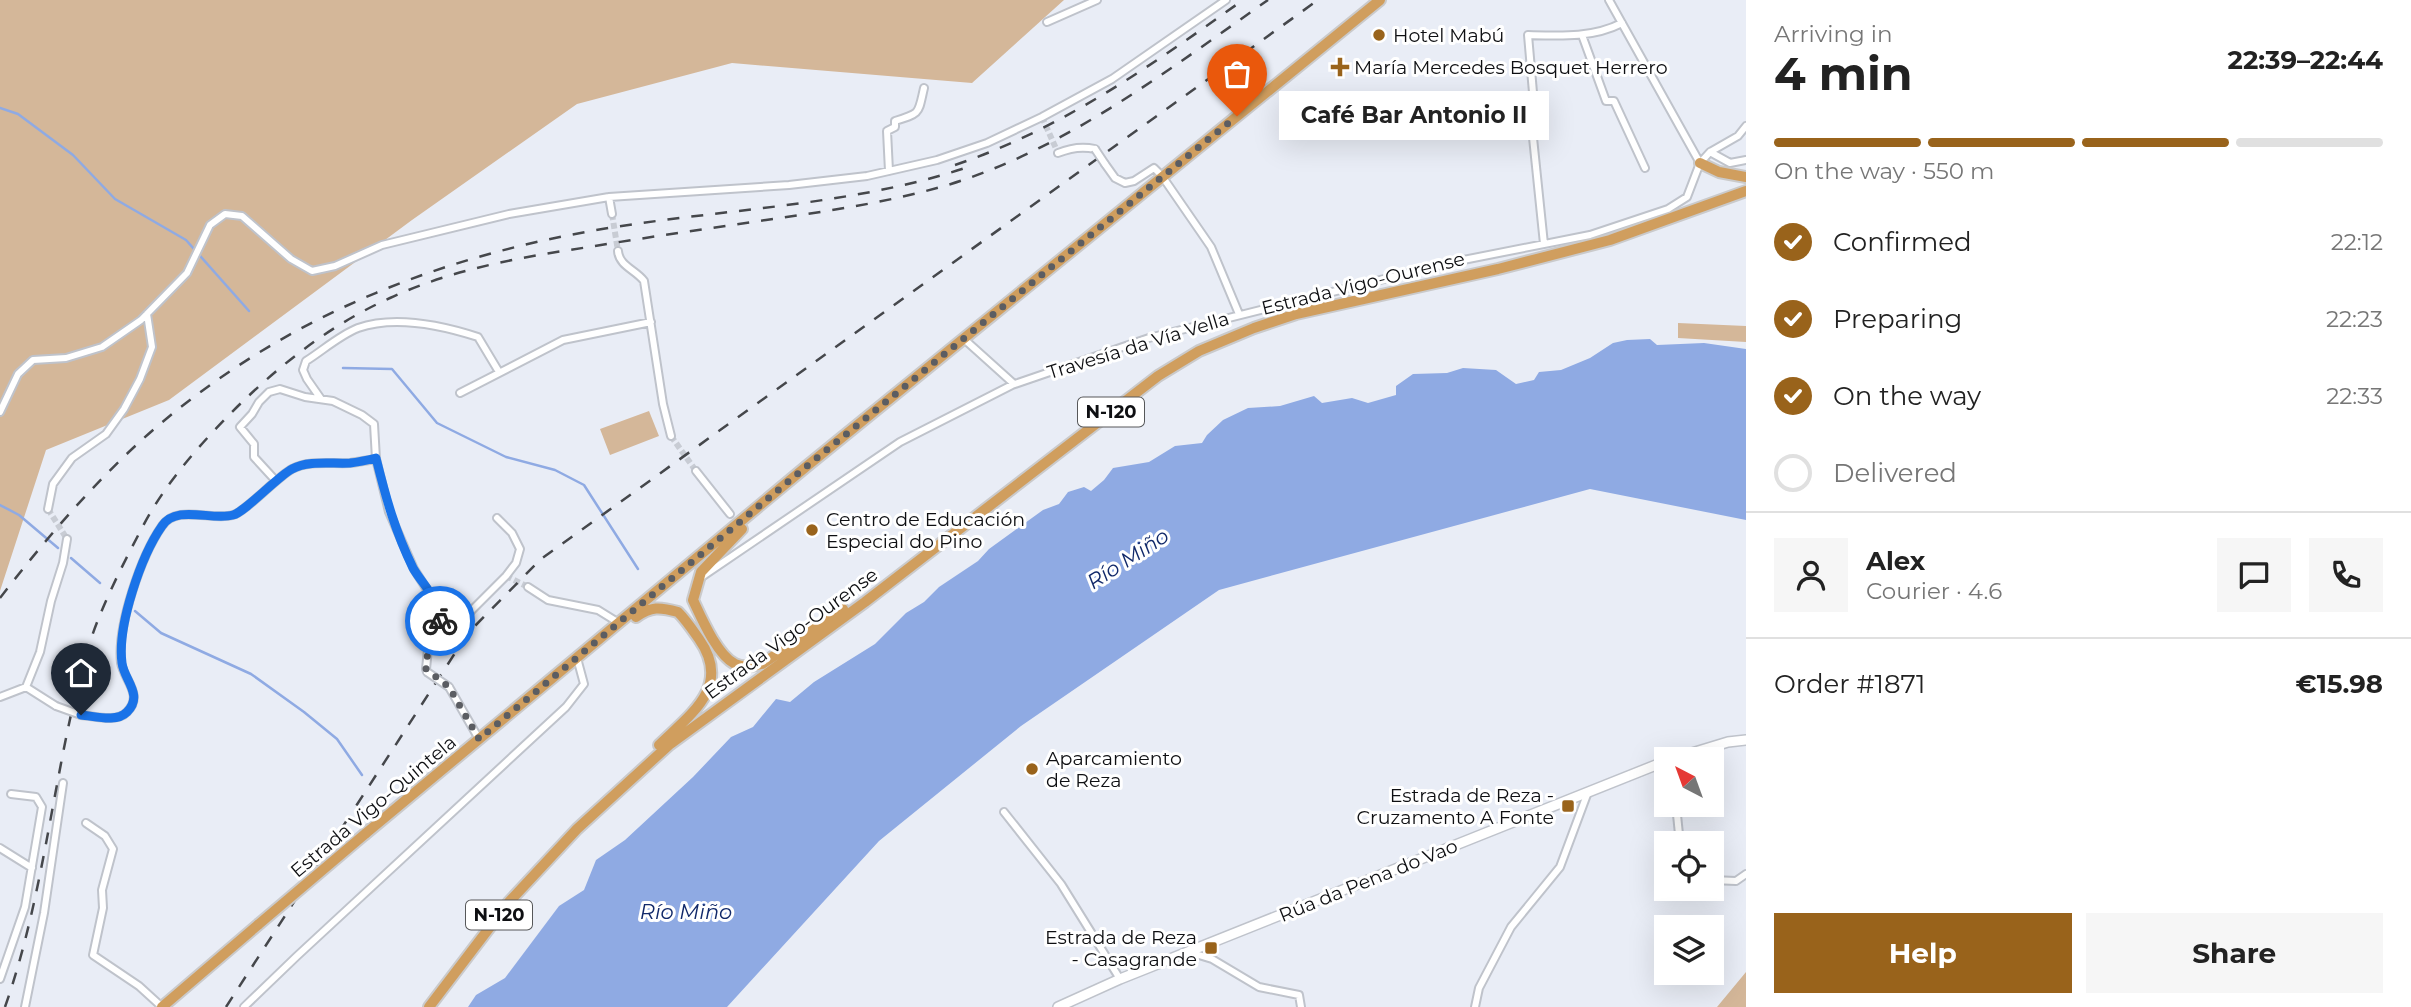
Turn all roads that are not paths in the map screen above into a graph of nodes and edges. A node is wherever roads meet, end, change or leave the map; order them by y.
1 (1097, 0) edge
2 (1226, 0) edge
3 (1380, 0) edge
4 (1609, 0) edge
5 (1046, 22) dead end
6 (1622, 23) junction
7 (1582, 35) junction
8 (924, 88) dead end
9 (1746, 126) edge
10 (1710, 152) junction
11 (1058, 153) dead end
12 (1746, 160) edge
13 (1700, 163) junction
14 (1645, 168) dead end
15 (889, 172) junction
16 (1162, 176) junction
17 (1746, 177) edge
18 (1746, 191) edge
19 (609, 197) junction
20 (612, 214) tunnel mouth
21 (1544, 244) junction
22 (618, 251) tunnel mouth
23 (147, 314) junction
24 (1239, 314) junction
25 (651, 322) junction
26 (964, 339) junction
27 (499, 372) junction
28 (1014, 384) junction
29 (460, 393) dead end
30 (321, 399) junction
31 (0, 412) edge
32 (671, 436) tunnel mouth
33 (376, 458) junction
34 (807, 466) junction
35 (696, 471) tunnel mouth
36 (276, 481) junction
37 (760, 506) junction
38 (48, 509) dead end
39 (730, 514) junction
40 (497, 518) dead end
41 (741, 531) junction
42 (956, 531) junction
43 (724, 536) junction
44 (67, 539) tunnel mouth
45 (750, 543) junction
46 (699, 579) junction
47 (528, 587) tunnel mouth
48 (441, 612) junction
49 (619, 623) junction
50 (577, 658) junction
51 (26, 687) junction
52 (0, 697) edge
53 (479, 739) junction
54 (1746, 740) edge
55 (1714, 747) edge
56 (1654, 766) edge
57 (63, 783) dead end
58 (1588, 792) junction
59 (11, 794) dead end
60 (1004, 812) dead end
61 (86, 823) dead end
62 (577, 830) junction
63 (0, 848) edge
64 (32, 868) junction
65 (1746, 874) edge
66 (1724, 880) edge
67 (1189, 952) junction
68 (0, 979) edge
69 (1120, 979) junction
70 (25, 1007) edge
71 (163, 1007) edge
72 (244, 1007) edge
73 (429, 1007) edge
74 (1058, 1007) edge
75 (1301, 1007) edge
76 (1475, 1007) edge

1 - 5 street
2 - 15 street
3 - 16 highway, Estrada Vigo-Quintela
4 - 6 street
6 - 7 street
6 - 13 street
7 - 14 street
7 - 21 street
8 - 15 street
9 - 10 street
10 - 12 street
10 - 13 street
11 - 16 street, bridge
13 - 17 highway
13 - 21 street, Travesía da Vía Vella
15 - 19 street
16 - 24 street
16 - 26 highway, Estrada Vigo-Quintela
18 - 42 highway, Estrada Vigo-Ourense / N-120
19 - 20 street
19 - 23 street
21 - 24 street, Travesía da Vía Vella
22 - 25 street
23 - 31 street
23 - 38 street
24 - 28 street, Travesía da Vía Vella
25 - 27 street
25 - 32 street
26 - 28 street
26 - 34 highway, Estrada Vigo-Quintela
27 - 29 street
27 - 30 street
28 - 45 street, Travesía da Vía Vella
30 - 33 street
30 - 36 street
33 - 36 street
33 - 48 street
34 - 37 highway, Estrada Vigo-Quintela
34 - 41 highway
35 - 39 street
36 - 51 street, bridge
37 - 39 street
37 - 43 highway, Estrada Vigo-Quintela
39 - 43 street
40 - 48 street
41 - 45 street
41 - 46 highway
42 - 46 highway
42 - 62 highway, Estrada Vigo-Ourense / N-120
43 - 49 highway, Estrada Vigo-Quintela
44 - 51 street
45 - 46 street, Travesía da Vía Vella
47 - 49 street
48 - 53 street, bridge
49 - 50 highway, Estrada Vigo-Quintela
50 - 53 highway, Estrada Vigo-Quintela
50 - 62 highway
50 - 72 street
51 - 52 street
53 - 71 highway, Estrada Vigo-Quintela, bridge
54 - 55 main road, Rúa da Pena do Vao
56 - 58 main road, Rúa da Pena do Vao
57 - 70 street
58 - 67 main road, Rúa da Pena do Vao
58 - 76 street
59 - 64 street
60 - 69 street
61 - 71 street
62 - 73 highway, Estrada Vigo-Ourense / N-120
63 - 64 street
64 - 68 street
65 - 66 street
67 - 69 main road, Rúa da Pena do Vao
67 - 75 street
69 - 74 main road, Rúa da Pena do Vao

